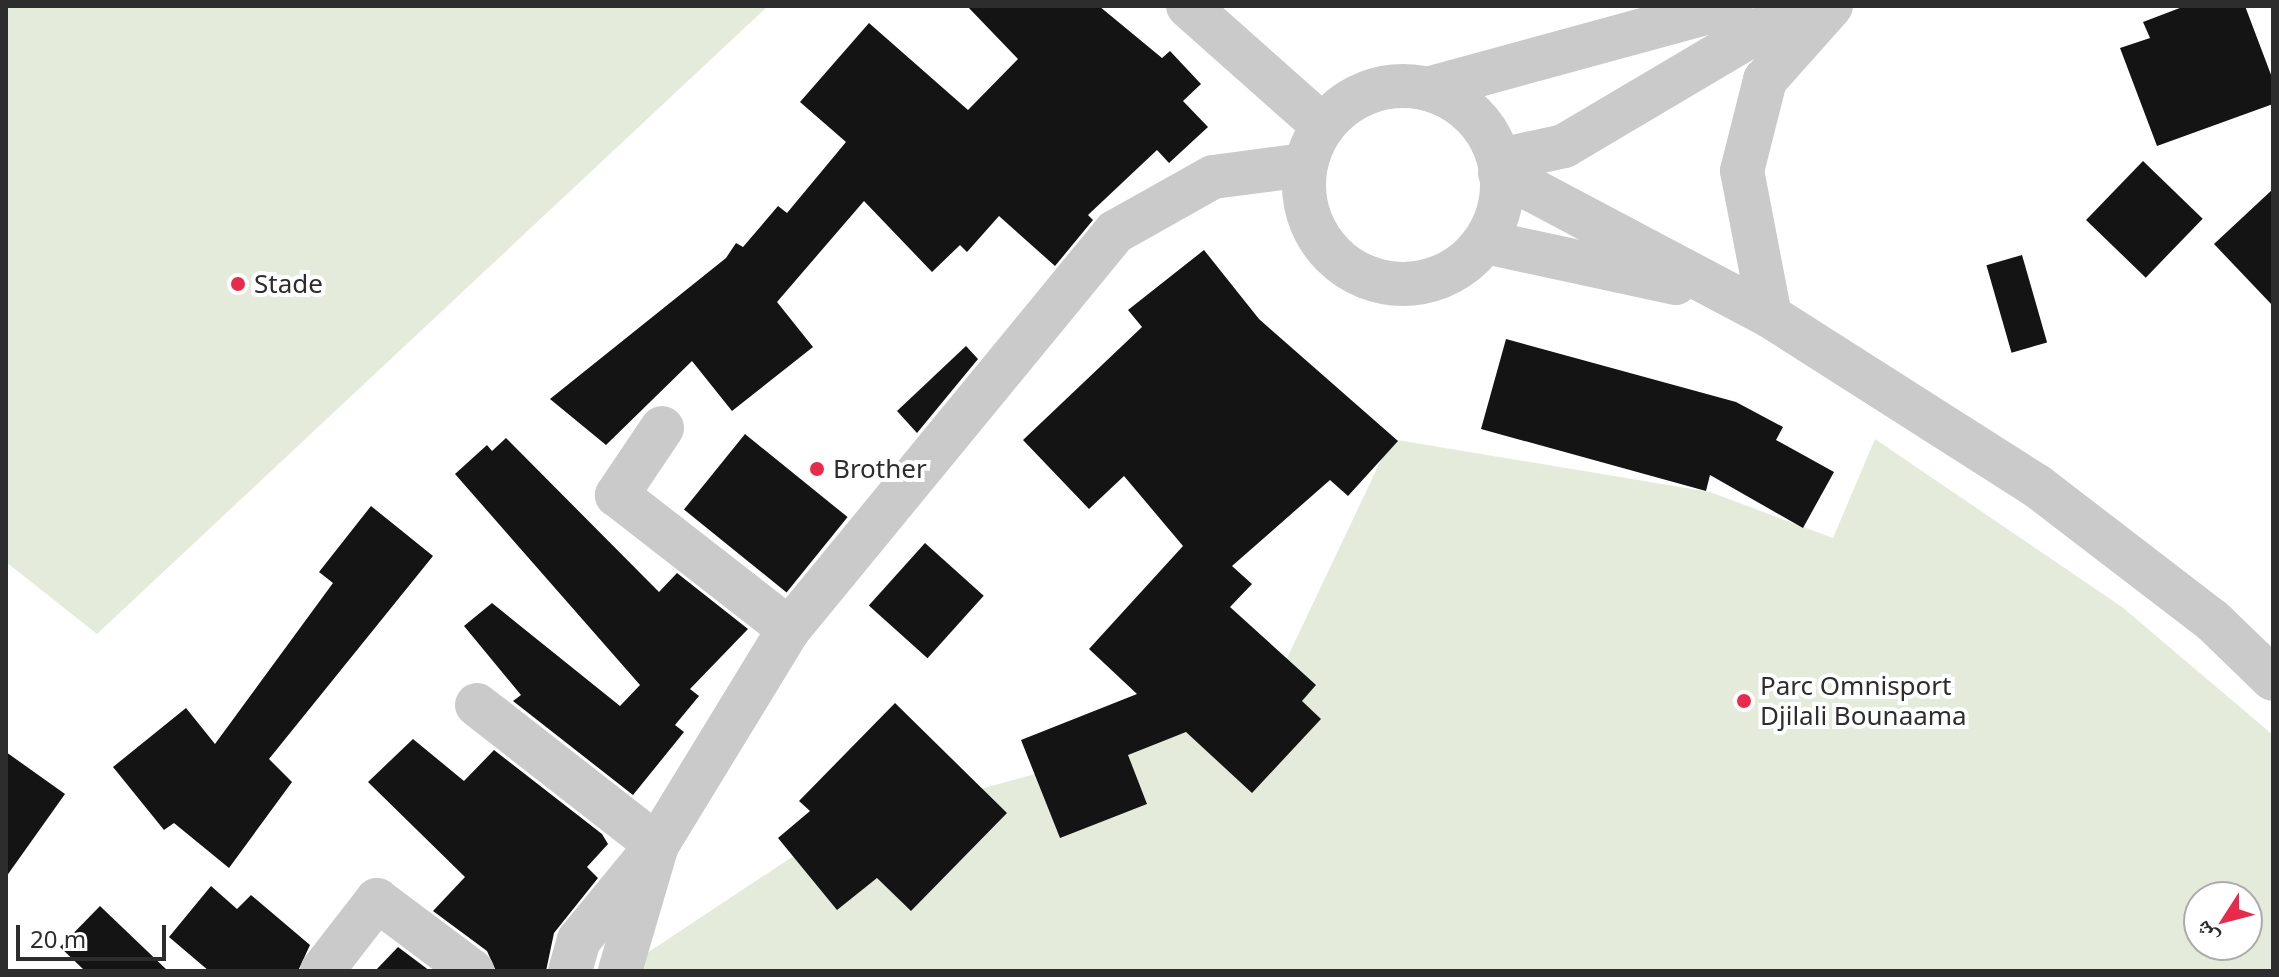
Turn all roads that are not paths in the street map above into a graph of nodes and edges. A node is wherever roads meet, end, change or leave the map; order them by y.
1 (1188, 6) edge
2 (1731, 6) edge
3 (1801, 6) edge
4 (1831, 6) edge
5 (1431, 88) junction
6 (1322, 125) junction
7 (1304, 165) junction
8 (1500, 166) junction
9 (1486, 242) junction
10 (1733, 295) junction
11 (1770, 316) junction
12 (662, 428) dead end
13 (789, 629) junction
14 (2273, 679) edge
15 (477, 705) dead end
16 (657, 845) junction
17 (322, 971) edge
18 (472, 971) edge
19 (570, 971) edge
20 (620, 971) edge

1 - 6 street
2 - 5 street
3 - 8 street
4 - 11 street
5 - 6 street
5 - 8 street
6 - 7 street
7 - 9 street
7 - 13 street
8 - 9 street
8 - 10 street
9 - 10 street
10 - 11 street
11 - 14 street
12 - 13 street
13 - 16 street
15 - 16 street
16 - 19 street
16 - 20 street
17 - 18 street

